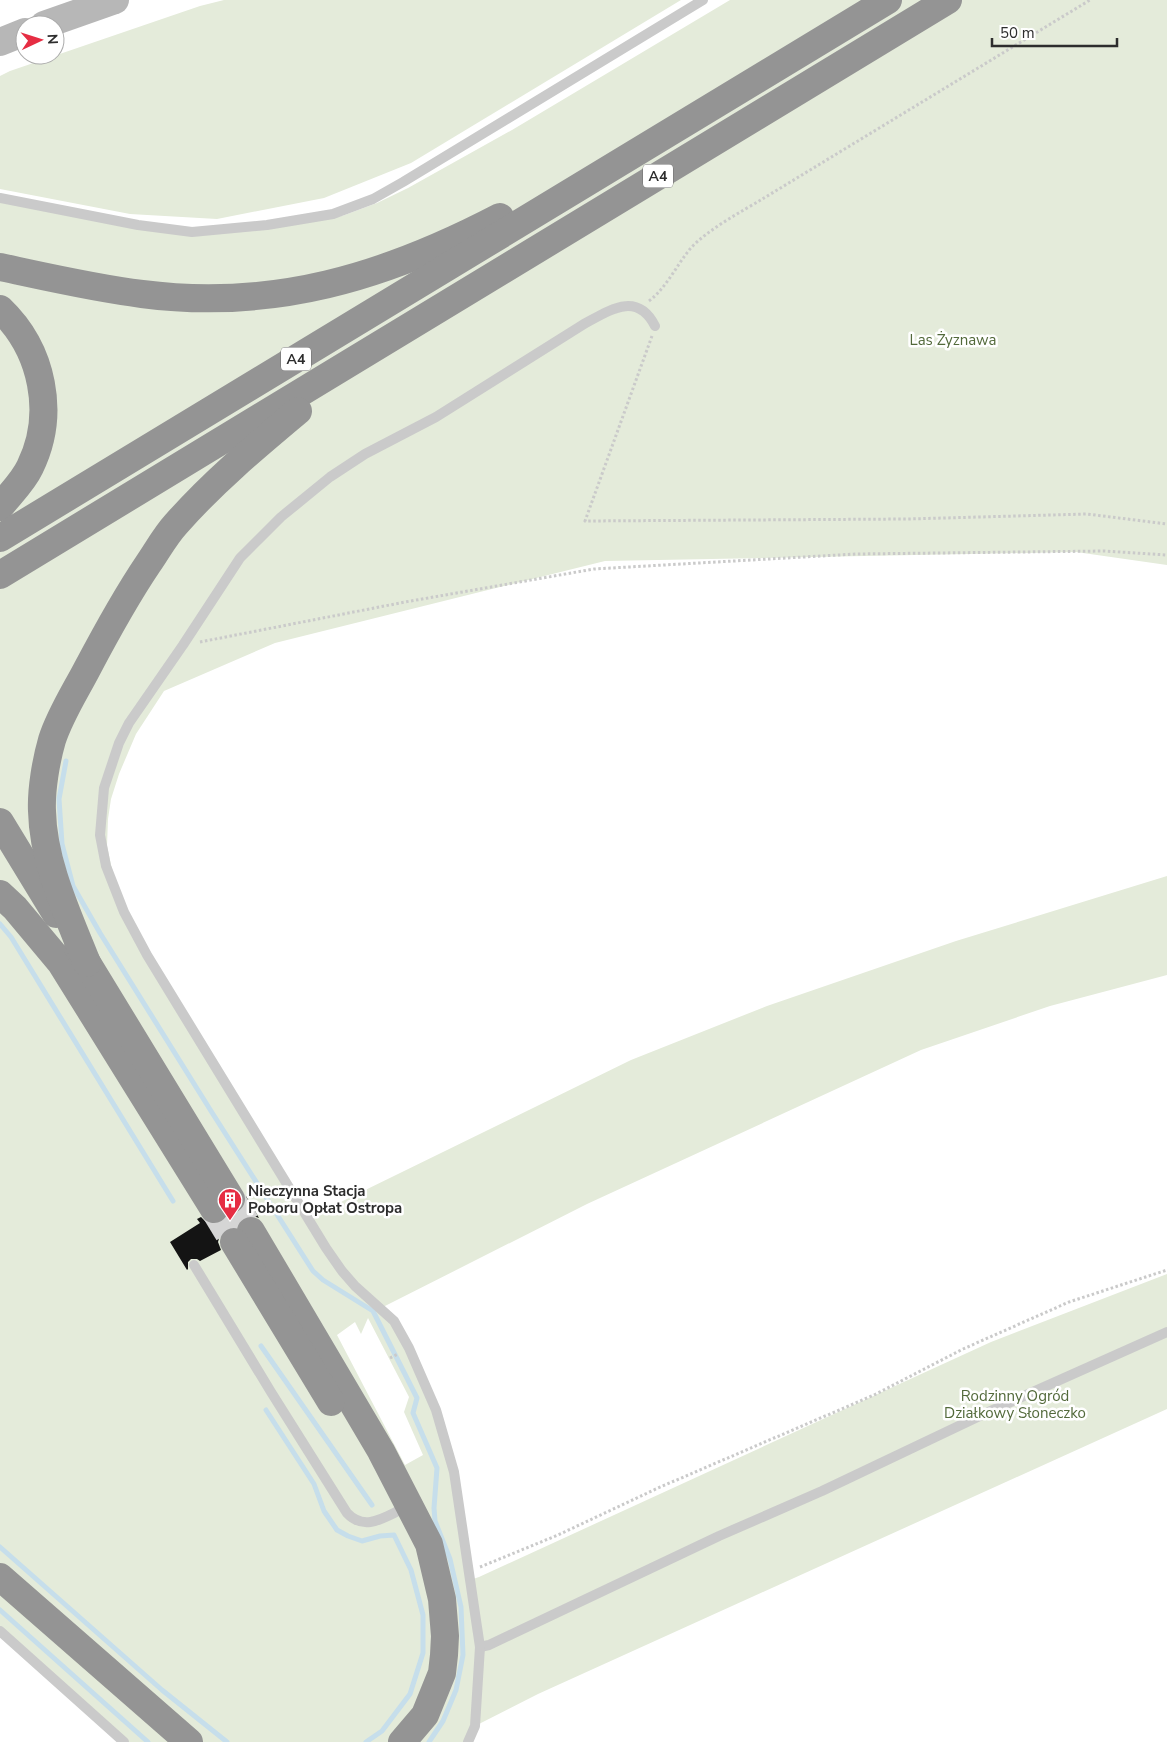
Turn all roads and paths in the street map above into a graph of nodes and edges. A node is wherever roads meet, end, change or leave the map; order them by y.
1 (115, 0) edge
2 (703, 0) edge
3 (888, 0) edge
4 (948, 0) edge
5 (1090, 0) edge
6 (65, 18) edge
7 (15, 36) edge
8 (0, 42) edge
9 (592, 180) junction
10 (0, 198) edge
11 (0, 267) edge
12 (639, 308) junction
13 (0, 310) edge
14 (655, 326) joint
15 (368, 352) junction
16 (0, 507) edge
17 (1167, 524) edge
18 (0, 538) edge
19 (1167, 555) edge
20 (0, 575) edge
21 (183, 645) junction
22 (0, 822) edge
23 (0, 852) edge
24 (0, 894) edge
25 (74, 963) junction
26 (222, 1204) tunnel mouth
27 (194, 1265) dead end
28 (1167, 1270) edge
29 (1167, 1332) edge
30 (394, 1356) dead end
31 (390, 1358) dead end
32 (398, 1511) junction
33 (469, 1572) junction
34 (0, 1577) edge
35 (440, 1586) junction
36 (0, 1631) edge
37 (480, 1647) junction
38 (124, 1742) edge
39 (189, 1742) edge
40 (402, 1742) edge
41 (468, 1742) edge

1 - 6 main road
2 - 10 lane
3 - 9 highway, A4
4 - 15 highway, A4
5 - 12 path
7 - 8 main road
9 - 11 highway
9 - 18 highway, A4
12 - 14 lane
12 - 21 lane
13 - 16 highway
14 - 17 path
15 - 20 highway, A4
15 - 25 highway
19 - 21 path
21 - 33 lane
22 - 25 highway
23 - 25 highway
24 - 25 highway
25 - 26 highway
27 - 32 lane
28 - 33 path
29 - 37 lane
30 - 31 path
32 - 35 highway
32 - 35 highway
33 - 37 lane
34 - 39 highway
35 - 40 highway
36 - 38 lane
37 - 41 lane

